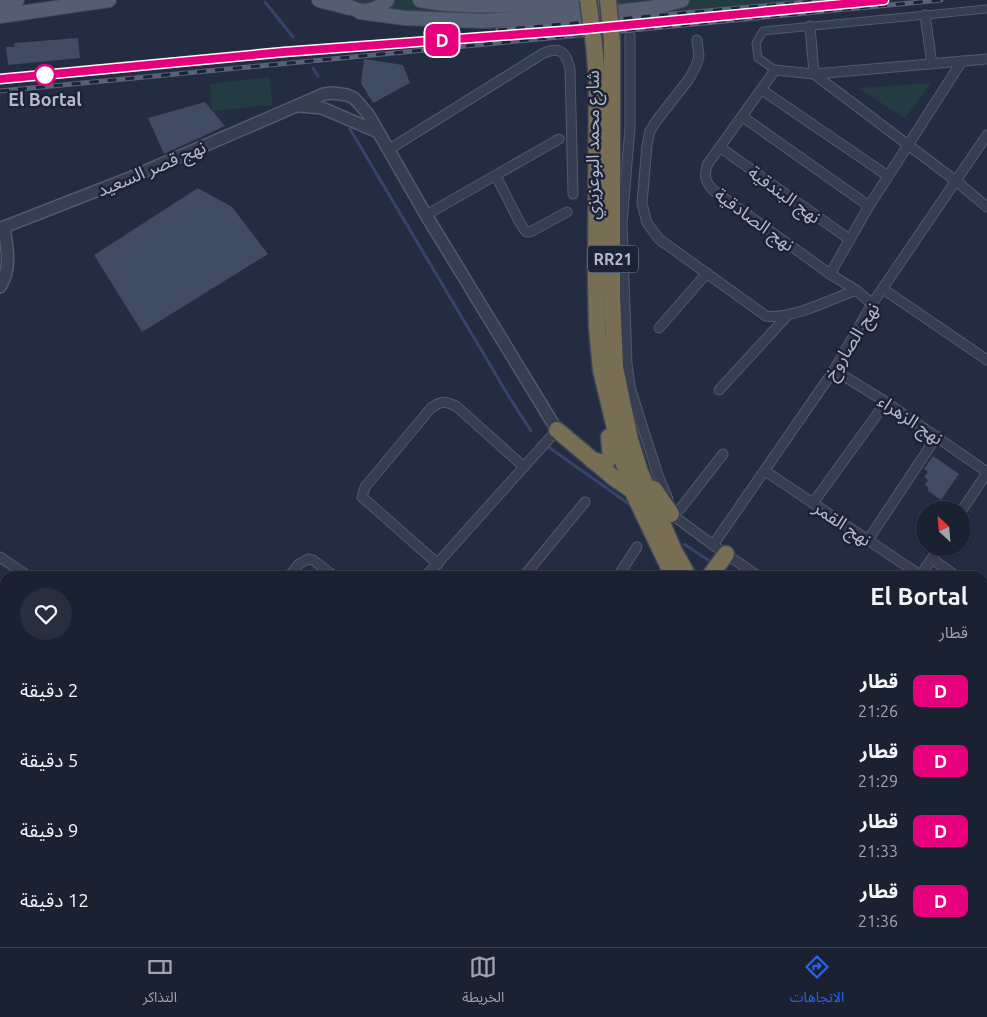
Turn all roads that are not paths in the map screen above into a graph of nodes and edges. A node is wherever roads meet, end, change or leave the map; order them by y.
1 (17, 0) edge
2 (109, 0) edge
3 (319, 0) edge
4 (387, 0) edge
5 (420, 0) edge
6 (588, 0) edge
7 (595, 0) edge
8 (608, 0) edge
9 (612, 0) edge
10 (682, 0) edge
11 (0, 2) edge
12 (350, 7) edge
13 (987, 9) edge
14 (0, 16) edge
15 (926, 16) junction
16 (810, 26) junction
17 (630, 36) dead end
18 (697, 40) dead end
19 (612, 42) junction
20 (594, 44) junction
21 (987, 59) edge
22 (962, 61) junction
23 (932, 64) junction
24 (775, 70) junction
25 (814, 74) junction
26 (762, 90) junction
27 (296, 106) junction
28 (743, 117) junction
29 (378, 132) junction
30 (987, 135) edge
31 (559, 139) dead end
32 (908, 145) junction
33 (721, 148) junction
34 (388, 150) junction
35 (496, 176) junction
36 (888, 176) junction
37 (956, 181) junction
38 (573, 194) dead end
39 (869, 206) junction
40 (987, 207) edge
41 (567, 212) dead end
42 (426, 215) junction
43 (2, 227) edge
44 (849, 239) junction
45 (707, 273) junction
46 (830, 274) junction
47 (0, 287) edge
48 (884, 289) junction
49 (856, 290) junction
50 (872, 304) junction
51 (788, 315) junction
52 (659, 328) dead end
53 (987, 360) edge
54 (601, 370) junction
55 (834, 370) junction
56 (719, 390) dead end
57 (886, 402) junction
58 (557, 430) junction
59 (936, 436) junction
60 (630, 440) junction
61 (723, 454) dead end
62 (592, 460) junction
63 (524, 468) junction
64 (765, 471) junction
65 (987, 472) edge
66 (979, 485) junction
67 (632, 490) junction
68 (987, 491) edge
69 (968, 501) edge
70 (585, 502) dead end
71 (813, 503) junction
72 (674, 515) junction
73 (868, 540) junction
74 (637, 547) dead end
75 (719, 550) junction
76 (934, 556) edge
77 (0, 558) edge
78 (932, 559) junction
79 (438, 564) junction
80 (20, 571) edge
81 (293, 571) edge
82 (327, 571) edge
83 (431, 571) edge
84 (528, 571) edge
85 (622, 571) edge
86 (671, 571) edge
87 (685, 571) edge
88 (712, 571) edge
89 (750, 571) edge
90 (913, 571) edge
91 (924, 571) edge
92 (949, 571) edge

1 - 11 main road
2 - 14 main road
3 - 12 main road
4 - 12 main road
5 - 7 main road
6 - 20 highway, bridge
7 - 20 highway, شارع محمد البوعزيزي / RR21, bridge
8 - 19 highway, شارع محمد البوعزيزي / RR21, bridge
9 - 19 highway, bridge
10 - 12 main road
13 - 15 street
15 - 16 street
15 - 23 street
16 - 24 street
16 - 25 street
17 - 72 street
18 - 45 street
19 - 60 highway, شارع محمد البوعزيزي / RR21
20 - 54 highway, شارع محمد البوعزيزي / RR21
21 - 22 street
22 - 23 street
22 - 32 street
23 - 25 street
24 - 25 street
24 - 26 street, نهج الصادقية
25 - 32 street
26 - 28 street, نهج الصادقية
26 - 36 street
27 - 29 street
27 - 29 street, نهج قصر السعيد
27 - 43 street, نهج قصر السعيد
28 - 33 street, نهج الصادقية
28 - 39 street
29 - 34 street, نهج قصر السعيد
30 - 37 street, نهج الصاروخ
31 - 35 street
32 - 36 street
32 - 37 street
33 - 44 street, نهج البندقية
33 - 46 street, نهج الصادقية
34 - 38 street
34 - 42 street, نهج قصر السعيد
35 - 41 street
35 - 42 street
36 - 39 street
37 - 40 street
37 - 48 street, نهج الصاروخ
39 - 44 street
42 - 58 street, نهج قصر السعيد
43 - 47 street
44 - 46 street
45 - 51 street
45 - 52 street
46 - 49 street, نهج الصادقية
48 - 50 street, نهج الصاروخ
48 - 53 street
49 - 50 street, نهج الصادقية
49 - 51 street
50 - 55 street, نهج الصاروخ
51 - 56 street
54 - 62 highway
54 - 67 highway, شارع محمد البوعزيزي / RR21
55 - 57 street, نهج الزهراء
55 - 64 street, نهج الصاروخ
57 - 59 street, نهج الزهراء
57 - 71 street
58 - 62 highway
58 - 63 street
59 - 65 street, نهج الزهراء
59 - 73 street
60 - 72 highway
60 - 87 highway, شارع محمد البوعزيزي / RR21
61 - 72 street
62 - 67 highway
63 - 79 street
63 - 79 street
64 - 71 street, نهج القمر
64 - 75 street, نهج الصاروخ
65 - 66 street
66 - 68 street
66 - 69 street
67 - 86 highway, شارع محمد البوعزيزي / RR21
70 - 84 street
71 - 73 street, نهج القمر
72 - 75 street
73 - 90 street, نهج القمر
74 - 85 street
75 - 88 highway
75 - 89 street
76 - 78 street
77 - 80 street
78 - 91 street
78 - 92 street
79 - 83 street
81 - 82 street

